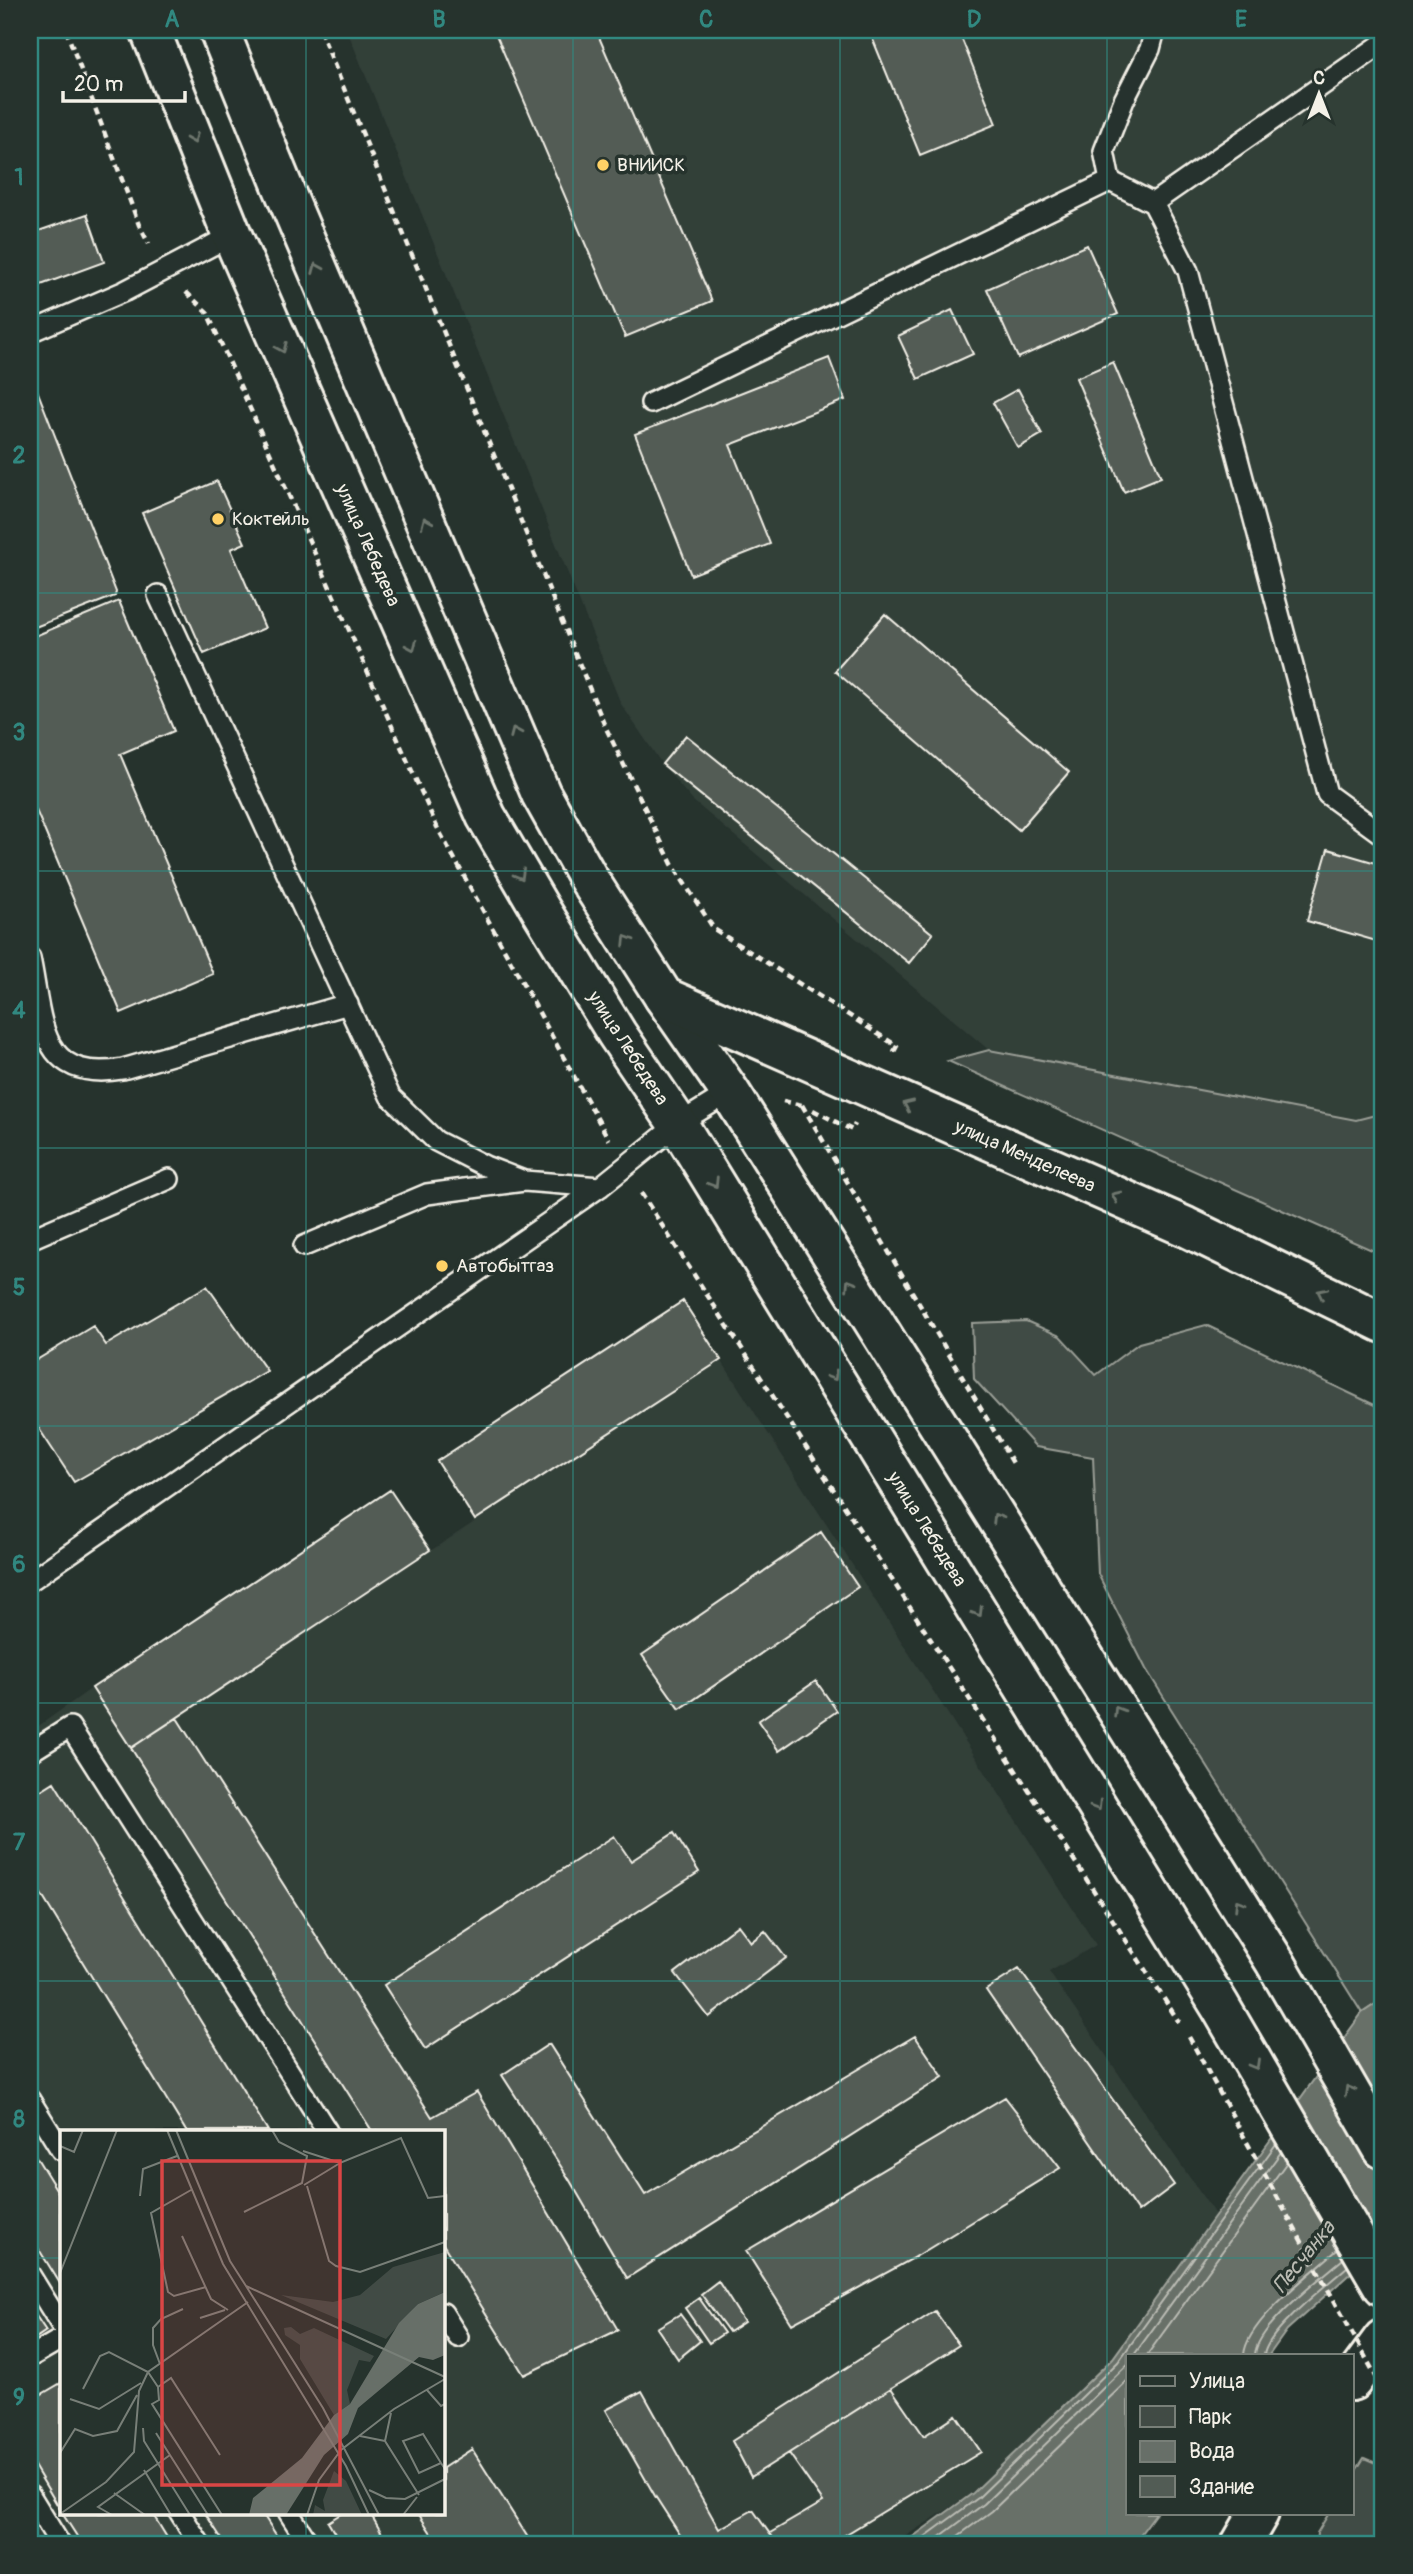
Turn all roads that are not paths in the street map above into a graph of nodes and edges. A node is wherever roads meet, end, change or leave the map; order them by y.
1 (150, 30) edge
2 (219, 30) edge
3 (1155, 30) edge
4 (1383, 43) edge
5 (1110, 181) junction
6 (1153, 203) junction
7 (232, 235) junction
8 (30, 332) edge
9 (651, 403) dead end
10 (158, 595) dead end
11 (1383, 835) edge
12 (30, 958) edge
13 (664, 997) junction
14 (348, 1004) junction
15 (730, 1093) junction
16 (678, 1124) junction
17 (169, 1179) dead end
18 (524, 1181) junction
19 (600, 1187) junction
20 (30, 1239) edge
21 (304, 1246) dead end
22 (1383, 1324) edge
23 (30, 1581) edge
24 (30, 1752) edge
25 (30, 2100) edge
26 (326, 2130) edge
27 (60, 2148) edge
28 (1383, 2149) edge
29 (30, 2275) edge
30 (1383, 2286) edge
31 (444, 2315) edge
32 (60, 2323) edge
33 (458, 2337) dead end
34 (1383, 2339) edge
35 (60, 2340) edge
36 (30, 2357) edge
37 (1354, 2378) edge
38 (30, 2495) edge
39 (181, 2514) edge
40 (290, 2514) edge
41 (1258, 2514) edge
42 (60, 2544) edge
43 (200, 2544) edge
44 (309, 2544) edge
45 (1241, 2544) edge

1 -> 7 main road, улица Лебедева
13 -> 2 main road
3 - 5 lane
4 - 6 lane
5 - 6 lane
5 - 9 lane
6 - 11 lane
7 - 8 lane
7 -> 16 main road, улица Лебедева
10 - 14 lane
12 - 14 lane
13 - 15 main road
22 -> 13 main road, улица Менделеева
14 - 18 lane
15 - 16 lane
28 -> 15 main road
16 - 19 lane
16 -> 30 main road, улица Лебедева
17 - 20 lane
18 - 19 lane
18 - 21 lane
19 - 23 lane
24 - 26 lane
25 - 27 lane
29 - 32 lane
31 - 33 lane
34 - 37 main road
35 - 36 lane
38 - 42 lane
39 - 43 lane
40 - 44 lane
41 - 45 main road

